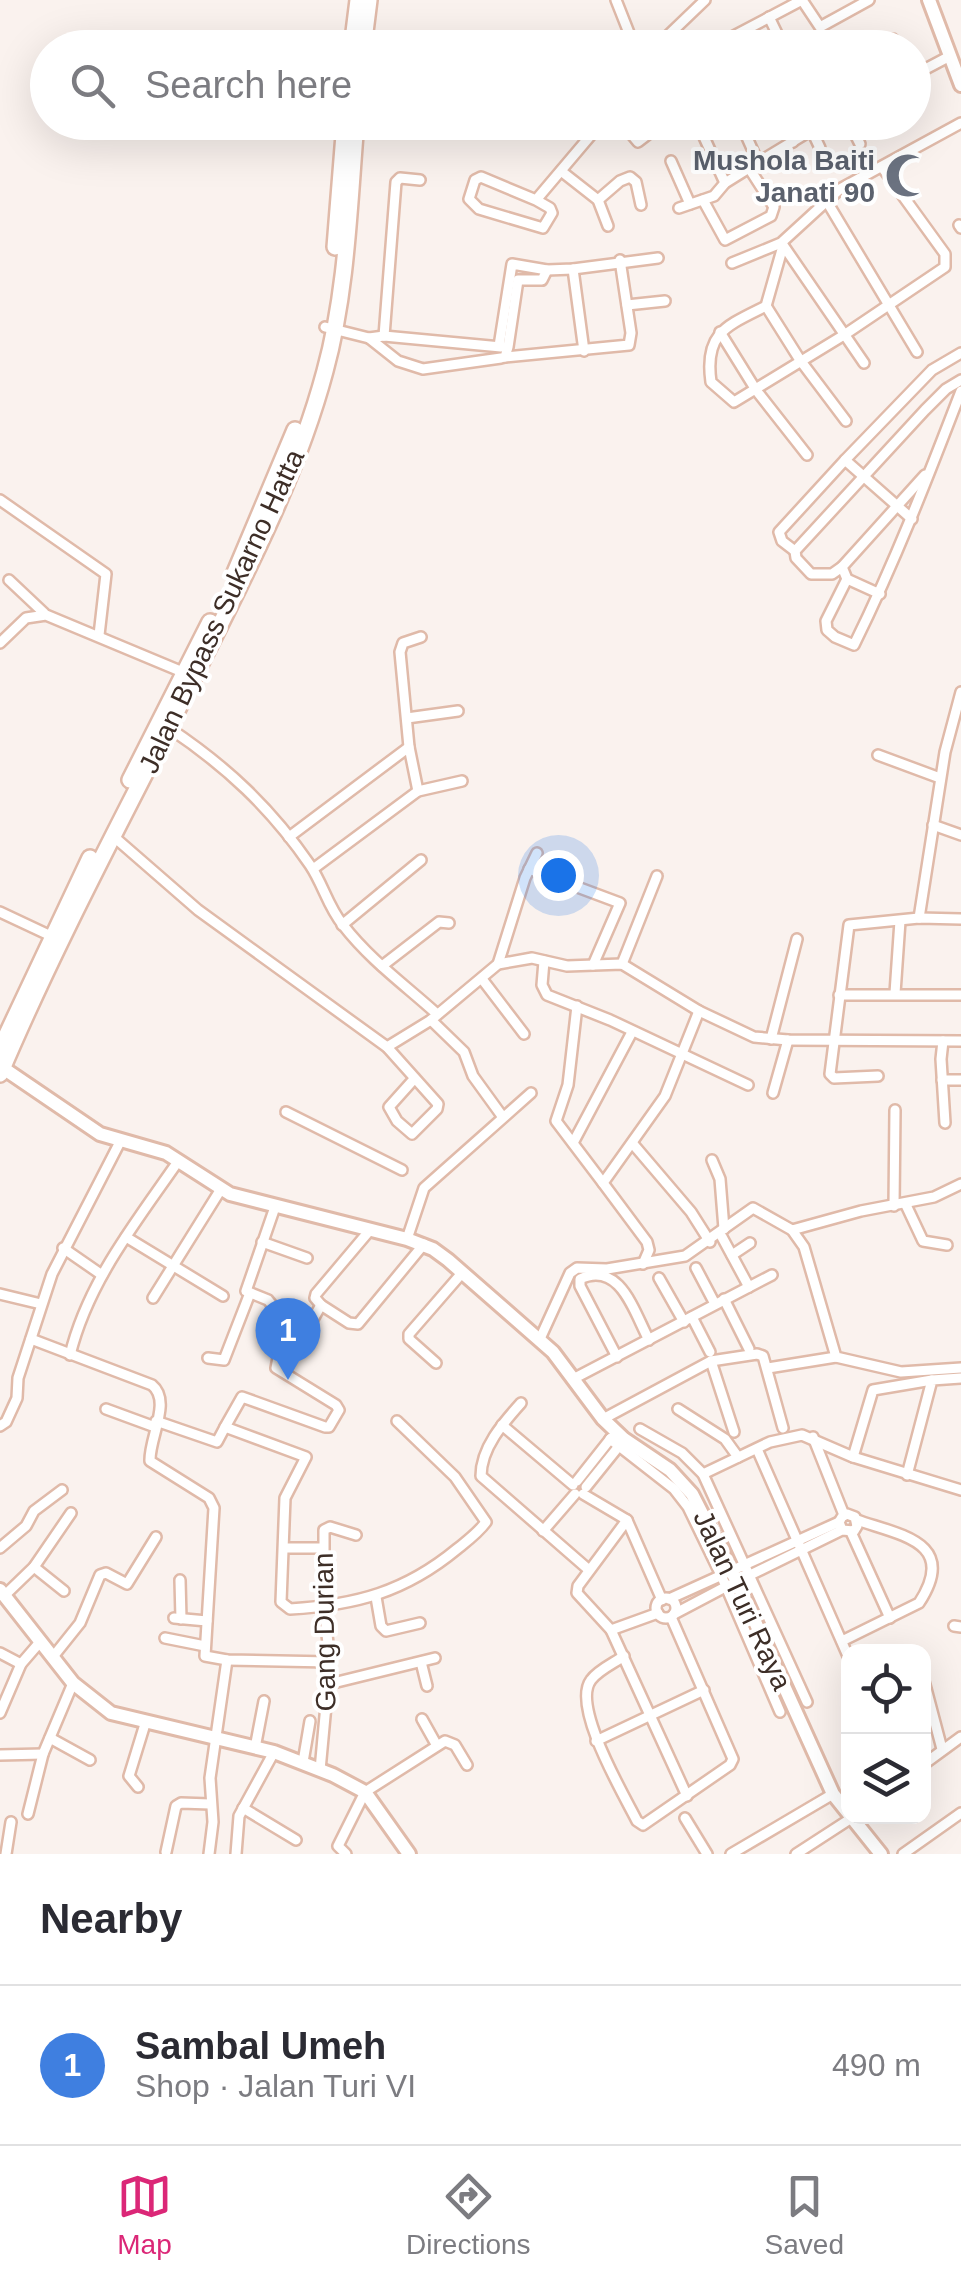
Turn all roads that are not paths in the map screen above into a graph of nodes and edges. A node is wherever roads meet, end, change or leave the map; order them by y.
1 (358, 0) edge
2 (369, 0) edge
3 (616, 0) edge
4 (705, 0) edge
5 (802, 0) edge
6 (869, 0) edge
7 (928, 0) edge
8 (769, 18) junction
9 (354, 30) edge
10 (365, 30) edge
11 (628, 30) edge
12 (674, 30) edge
13 (745, 30) edge
14 (775, 30) edge
15 (950, 56) junction
16 (931, 66) edge
17 (961, 84) edge
18 (961, 123) edge
19 (343, 140) edge
20 (354, 140) edge
21 (587, 140) edge
22 (705, 140) edge
23 (745, 140) edge
24 (795, 140) edge
25 (816, 140) edge
26 (858, 140) edge
27 (930, 140) edge
28 (931, 140) edge
29 (792, 142) joint
30 (860, 144) dead end
31 (820, 148) dead end
32 (670, 161) dead end
33 (753, 165) junction
34 (882, 167) junction
35 (561, 171) junction
36 (833, 178) dead end
37 (420, 180) dead end
38 (725, 183) junction
39 (840, 190) junction
40 (536, 200) junction
41 (598, 200) junction
42 (702, 200) junction
43 (826, 200) junction
44 (690, 204) junction
45 (641, 205) dead end
46 (679, 208) dead end
47 (608, 226) dead end
48 (782, 244) junction
49 (658, 258) dead end
50 (620, 260) junction
51 (732, 263) dead end
52 (573, 269) junction
53 (547, 270) junction
54 (665, 300) dead end
55 (627, 304) junction
56 (888, 305) junction
57 (766, 306) junction
58 (330, 329) junction
59 (720, 332) junction
60 (844, 335) junction
61 (384, 336) junction
62 (369, 338) junction
63 (504, 350) junction
64 (584, 351) junction
65 (917, 352) dead end
66 (961, 353) edge
67 (800, 360) junction
68 (864, 363) dead end
69 (932, 370) junction
70 (961, 380) edge
71 (946, 389) junction
72 (756, 390) junction
73 (961, 390) edge
74 (846, 421) dead end
75 (807, 455) dead end
76 (845, 460) junction
77 (930, 469) junction
78 (862, 477) junction
79 (0, 500) edge
80 (896, 506) junction
81 (912, 519) junction
82 (795, 551) junction
83 (842, 567) junction
84 (847, 579) junction
85 (9, 580) dead end
86 (880, 594) junction
87 (46, 615) junction
88 (99, 635) junction
89 (420, 637) dead end
90 (0, 643) edge
91 (185, 673) junction
92 (961, 692) edge
93 (458, 712) dead end
94 (406, 718) junction
95 (169, 728) junction
96 (409, 747) junction
97 (878, 755) dead end
98 (940, 778) junction
99 (462, 781) dead end
100 (418, 791) junction
101 (933, 826) junction
102 (961, 834) edge
103 (113, 836) junction
104 (290, 837) junction
105 (537, 853) dead end
106 (420, 860) dead end
107 (313, 869) junction
108 (529, 869) junction
109 (657, 876) dead end
110 (0, 912) edge
111 (919, 918) junction
112 (961, 919) edge
113 (900, 920) junction
114 (449, 923) dead end
115 (342, 925) junction
116 (51, 936) junction
117 (797, 940) dead end
118 (544, 961) junction
119 (498, 964) junction
120 (622, 964) junction
121 (593, 965) junction
122 (382, 966) junction
123 (482, 979) junction
124 (895, 993) junction
125 (840, 994) junction
126 (961, 995) edge
127 (576, 1006) junction
128 (700, 1011) junction
129 (434, 1017) junction
130 (632, 1032) junction
131 (524, 1034) dead end
132 (772, 1039) junction
133 (788, 1040) junction
134 (833, 1040) junction
135 (943, 1041) junction
136 (961, 1041) edge
137 (386, 1047) junction
138 (0, 1049) edge
139 (682, 1055) junction
140 (1, 1071) edge
141 (878, 1076) dead end
142 (415, 1078) junction
143 (942, 1080) junction
144 (961, 1080) edge
145 (748, 1085) dead end
146 (531, 1093) dead end
147 (772, 1093) dead end
148 (896, 1110) dead end
149 (286, 1112) dead end
150 (502, 1116) junction
151 (945, 1122) dead end
152 (121, 1140) junction
153 (574, 1143) junction
154 (633, 1144) junction
155 (179, 1160) junction
156 (712, 1160) dead end
157 (402, 1170) dead end
158 (603, 1182) junction
159 (961, 1184) edge
160 (221, 1189) junction
161 (906, 1205) junction
162 (894, 1206) junction
163 (275, 1208) junction
164 (370, 1230) junction
165 (792, 1230) junction
166 (723, 1233) junction
167 (126, 1237) junction
168 (407, 1239) junction
169 (262, 1242) junction
170 (710, 1242) junction
171 (750, 1242) dead end
172 (424, 1244) junction
173 (947, 1246) dead end
174 (63, 1248) junction
175 (732, 1255) junction
176 (307, 1258) dead end
177 (174, 1263) junction
178 (643, 1264) junction
179 (696, 1268) dead end
180 (462, 1273) junction
181 (102, 1275) junction
182 (772, 1275) dead end
183 (659, 1278) dead end
184 (749, 1286) junction
185 (0, 1294) edge
186 (250, 1294) junction
187 (223, 1296) dead end
188 (153, 1298) dead end
189 (720, 1302) junction
190 (41, 1304) junction
191 (322, 1306) junction
192 (688, 1319) junction
193 (307, 1330) dead end
194 (31, 1339) junction
195 (539, 1340) junction
196 (649, 1340) junction
197 (748, 1348) dead end
198 (70, 1355) junction
199 (617, 1357) junction
200 (711, 1357) junction
201 (836, 1357) junction
202 (208, 1358) dead end
203 (436, 1363) dead end
204 (768, 1368) junction
205 (961, 1368) edge
206 (961, 1378) edge
207 (573, 1379) junction
208 (932, 1380) junction
209 (521, 1403) dead end
210 (106, 1409) dead end
211 (678, 1410) dead end
212 (602, 1420) junction
213 (397, 1421) dead end
214 (156, 1424) junction
215 (502, 1425) junction
216 (0, 1426) edge
217 (225, 1428) junction
218 (783, 1428) dead end
219 (640, 1429) dead end
220 (734, 1432) dead end
221 (813, 1437) junction
222 (617, 1439) junction
223 (757, 1449) junction
224 (738, 1457) junction
225 (853, 1457) junction
226 (703, 1474) junction
227 (908, 1475) junction
228 (579, 1488) junction
229 (62, 1490) dead end
230 (961, 1490) edge
231 (71, 1514) dead end
232 (627, 1520) junction
233 (844, 1525) junction
234 (543, 1532) junction
235 (356, 1535) dead end
236 (156, 1537) dead end
237 (798, 1546) junction
238 (0, 1548) edge
239 (284, 1548) junction
240 (322, 1548) junction
241 (745, 1563) junction
242 (34, 1567) junction
243 (589, 1570) junction
244 (750, 1575) junction
245 (729, 1578) junction
246 (180, 1580) dead end
247 (64, 1591) dead end
248 (2, 1593) edge
249 (376, 1597) junction
250 (666, 1599) junction
251 (324, 1608) junction
252 (658, 1613) junction
253 (673, 1615) junction
254 (890, 1618) junction
255 (207, 1621) junction
256 (420, 1623) dead end
257 (611, 1630) junction
258 (165, 1638) dead end
259 (40, 1642) junction
260 (842, 1642) joint
261 (205, 1646) junction
262 (0, 1653) edge
263 (624, 1656) junction
264 (52, 1658) junction
265 (435, 1658) dead end
266 (228, 1660) junction
267 (330, 1662) junction
268 (422, 1662) junction
269 (21, 1664) junction
270 (73, 1683) junction
271 (329, 1684) junction
272 (427, 1686) dead end
273 (5, 1687) edge
274 (704, 1690) junction
275 (264, 1701) dead end
276 (807, 1702) dead end
277 (931, 1708) edge
278 (780, 1712) dead end
279 (0, 1713) edge
280 (650, 1716) junction
281 (422, 1720) dead end
282 (310, 1722) dead end
283 (144, 1724) junction
284 (961, 1737) edge
285 (50, 1738) junction
286 (215, 1740) junction
287 (596, 1741) junction
288 (436, 1744) junction
289 (255, 1748) junction
290 (942, 1750) junction
291 (274, 1752) junction
292 (44, 1754) junction
293 (0, 1755) edge
294 (931, 1759) edge
295 (90, 1760) dead end
296 (303, 1762) junction
297 (467, 1765) dead end
298 (320, 1770) junction
299 (138, 1786) dead end
300 (365, 1792) junction
301 (832, 1794) junction
302 (687, 1796) junction
303 (841, 1803) edge
304 (210, 1804) junction
305 (244, 1808) junction
306 (961, 1813) edge
307 (28, 1814) dead end
308 (685, 1818) dead end
309 (11, 1822) dead end
310 (850, 1824) edge
311 (860, 1824) edge
312 (296, 1840) dead end
313 (166, 1852) edge
314 (238, 1853) edge
315 (6, 1854) edge
316 (208, 1854) edge
317 (346, 1854) edge
318 (409, 1854) edge
319 (707, 1854) edge
320 (731, 1854) edge
321 (796, 1854) edge
322 (881, 1854) edge
323 (903, 1854) edge

1 - 9 highway
2 - 10 highway
3 - 11 street
4 - 12 street
5 - 6 street
5 - 8 street
7 - 15 street
8 - 13 street
8 - 14 street
15 - 16 street
15 - 17 street
18 - 28 street
19 - 58 highway, Jalan Bypass Sukarno Hatta
20 - 58 highway, Jalan Bypass Sukarno Hatta
21 - 35 street
22 - 38 street
23 - 33 street
24 - 29 street
25 - 31 street
26 - 30 street
27 - 34 street
29 - 33 street
32 - 44 street
33 - 38 street
33 - 42 street
34 - 39 street
34 - 56 street
35 - 40 street
35 - 41 street
36 - 39 street
37 - 61 street
38 - 42 street
39 - 43 street
40 - 40 street
41 - 45 street
41 - 47 street
42 - 44 street
43 - 48 street
43 - 56 street
44 - 46 street
48 - 51 street
48 - 57 street
48 - 60 street
49 - 50 street
50 - 52 street
50 - 55 street
52 - 53 street
52 - 64 street
53 - 63 street
53 - 63 street
54 - 55 street
55 - 64 street
56 - 60 street
56 - 65 street
57 - 59 street
57 - 67 street
58 - 62 street
58 - 91 highway, Jalan Bypass Sukarno Hatta
58 - 95 highway, Jalan Bypass Sukarno Hatta
59 - 72 street
59 - 72 street
60 - 67 street
60 - 68 street
61 - 62 street
61 - 63 street
62 - 63 street
63 - 64 street
66 - 69 street
67 - 72 street
67 - 74 street
69 - 71 street
69 - 76 street
70 - 71 street
71 - 78 street
72 - 75 street
73 - 77 street
76 - 78 street
76 - 82 street
77 - 80 street
77 - 81 street
78 - 80 street
78 - 82 street
79 - 88 street
80 - 81 street
80 - 83 street
81 - 86 street
82 - 83 street
83 - 84 street
84 - 86 street
84 - 86 street
85 - 87 street
87 - 88 street
87 - 90 street
88 - 91 street
89 - 94 street
91 - 116 highway, Jalan Bypass Sukarno Hatta
92 - 98 street
93 - 94 street
94 - 96 street
95 - 103 highway, Jalan Bypass Sukarno Hatta
95 - 104 street
96 - 100 street
96 - 104 street
97 - 98 street
98 - 101 street
99 - 100 street
100 - 107 street
101 - 102 street
101 - 111 street
103 - 137 street
103 - 140 highway, Jalan Bypass Sukarno Hatta
104 - 107 street
105 - 108 street
106 - 115 street
107 - 115 street
108 - 119 street
108 - 121 street
109 - 120 street
110 - 116 street
111 - 112 street
111 - 113 street
113 - 124 street
113 - 125 street
114 - 122 street
115 - 122 street
116 - 138 highway, Jalan Bypass Sukarno Hatta
117 - 132 street
118 - 119 street
118 - 121 street
118 - 127 street
119 - 123 street
120 - 121 street
120 - 128 street
122 - 129 street
123 - 129 street
123 - 131 street
124 - 125 street
124 - 126 street
125 - 134 street
127 - 130 street
127 - 153 street
128 - 132 street
128 - 139 street
129 - 137 street
129 - 150 street
130 - 139 street
130 - 153 street
132 - 133 street
133 - 134 street
133 - 147 street
134 - 135 street
134 - 141 street
135 - 136 street
135 - 143 street
137 - 142 street
139 - 145 street
139 - 154 street
140 - 152 street, Jalan Turi Raya
142 - 142 street
143 - 144 street
143 - 151 street
146 - 150 street
148 - 162 street
149 - 157 street
150 - 168 street
152 - 155 street, Jalan Turi Raya
152 - 174 street
153 - 158 street
154 - 158 street
154 - 170 street
155 - 160 street, Jalan Turi Raya
155 - 167 street
156 - 166 street
158 - 178 street
159 - 161 street
160 - 163 street, Jalan Turi Raya
160 - 177 street
161 - 162 street
161 - 173 street
162 - 165 street
163 - 164 street, Jalan Turi Raya
163 - 169 street
164 - 168 street, Jalan Turi Raya
164 - 191 street
165 - 166 street
165 - 201 street
166 - 170 street
166 - 175 street
167 - 177 street
167 - 181 street
168 - 172 street, Jalan Turi Raya
169 - 176 street
169 - 186 street
170 - 178 street
171 - 175 street
172 - 180 street, Jalan Turi Raya
172 - 191 street
174 - 181 street
174 - 190 street
175 - 184 street
177 - 187 street
177 - 188 street
178 - 195 street
179 - 189 street
180 - 195 street, Jalan Turi Raya
180 - 203 street
181 - 198 street
182 - 184 street
183 - 192 street
184 - 189 street
185 - 190 street
186 - 202 street
186 - 217 street
189 - 192 street
189 - 197 street
190 - 194 street
191 - 193 street
192 - 196 street
192 - 200 street
194 - 198 street
194 - 216 street
195 - 207 street, Jalan Turi Raya
196 - 199 street
196 - 199 street
198 - 214 street
199 - 207 street
200 - 204 street
200 - 212 street
200 - 220 street
201 - 204 street
201 - 205 street
204 - 218 street
206 - 208 street
207 - 212 street, Jalan Turi Raya
208 - 225 street
208 - 227 street
209 - 215 street
210 - 214 street
211 - 224 street
212 - 222 street, Jalan Turi Raya
213 - 249 street
214 - 217 street
214 - 255 street
215 - 228 street
215 - 234 street
217 - 239 street
219 - 226 street
221 - 223 street
221 - 225 street
221 - 233 street
222 - 228 street
222 - 245 street, Jalan Turi Raya
223 - 224 street
223 - 237 street
224 - 226 street
225 - 227 street
226 - 241 street
227 - 230 street
228 - 232 street
228 - 234 street
229 - 238 street
231 - 242 street
232 - 243 street
232 - 250 street
233 - 237 street
233 - 254 street
233 - 254 street
234 - 243 street
235 - 240 street, Gang Durian
236 - 264 street
237 - 241 street
237 - 244 street
237 - 260 street
239 - 240 street
239 - 251 street
240 - 251 street, Gang Durian
241 - 244 street
241 - 245 street
242 - 247 street
242 - 248 street
243 - 257 street
244 - 245 street
244 - 276 street
245 - 250 street
245 - 253 street
245 - 278 street
245 - 301 street, Jalan Turi Raya
246 - 255 street
248 - 259 street
249 - 251 street
249 - 256 street
250 - 252 street
250 - 253 street
251 - 267 street, Gang Durian
252 - 253 street
252 - 257 street
253 - 274 street
254 - 260 street
255 - 261 street
257 - 263 street
258 - 261 street
259 - 264 street
259 - 269 street
261 - 266 street
262 - 269 street
263 - 280 street
263 - 287 street
264 - 270 street
265 - 268 street
266 - 267 street
266 - 286 street
267 - 271 street, Gang Durian
268 - 271 street
268 - 272 street
269 - 273 street
270 - 283 street
270 - 285 street
271 - 298 street, Gang Durian
273 - 279 street
274 - 280 street
274 - 302 street
275 - 289 street
277 - 290 street
280 - 287 street
280 - 302 street
281 - 288 street
282 - 296 street
283 - 286 street
283 - 299 street
284 - 290 street
285 - 292 street
285 - 295 street
286 - 289 street
286 - 304 street
287 - 302 street
288 - 297 street
288 - 300 street
289 - 291 street
290 - 294 street
291 - 296 street
291 - 305 street
292 - 293 street
292 - 307 street
296 - 298 street
298 - 300 street
300 - 317 street
300 - 318 street
301 - 303 street, Jalan Turi Raya
301 - 320 street
304 - 313 street
304 - 316 street
305 - 312 street
305 - 314 street
306 - 323 street
308 - 319 street
309 - 315 street
310 - 321 street
311 - 322 street, Jalan Turi Raya

